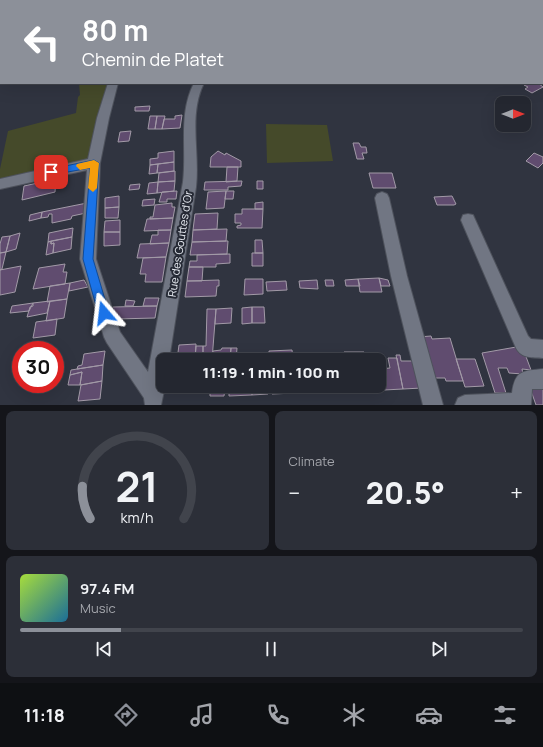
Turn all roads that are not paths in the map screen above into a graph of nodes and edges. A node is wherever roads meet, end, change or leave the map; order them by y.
1 (113, 84) edge
2 (199, 84) edge
3 (94, 163) junction
4 (0, 184) edge
5 (382, 198) dead end
6 (468, 220) dead end
7 (543, 349) edge
8 (543, 379) edge
9 (153, 401) edge
10 (520, 404) edge
11 (433, 405) edge
12 (465, 405) edge

1 - 3 street
2 - 9 street, Rue des Gouttes d'Or
3 - 4 street
3 - 9 street
5 - 11 street
6 - 7 street
8 - 10 street
10 - 12 street

